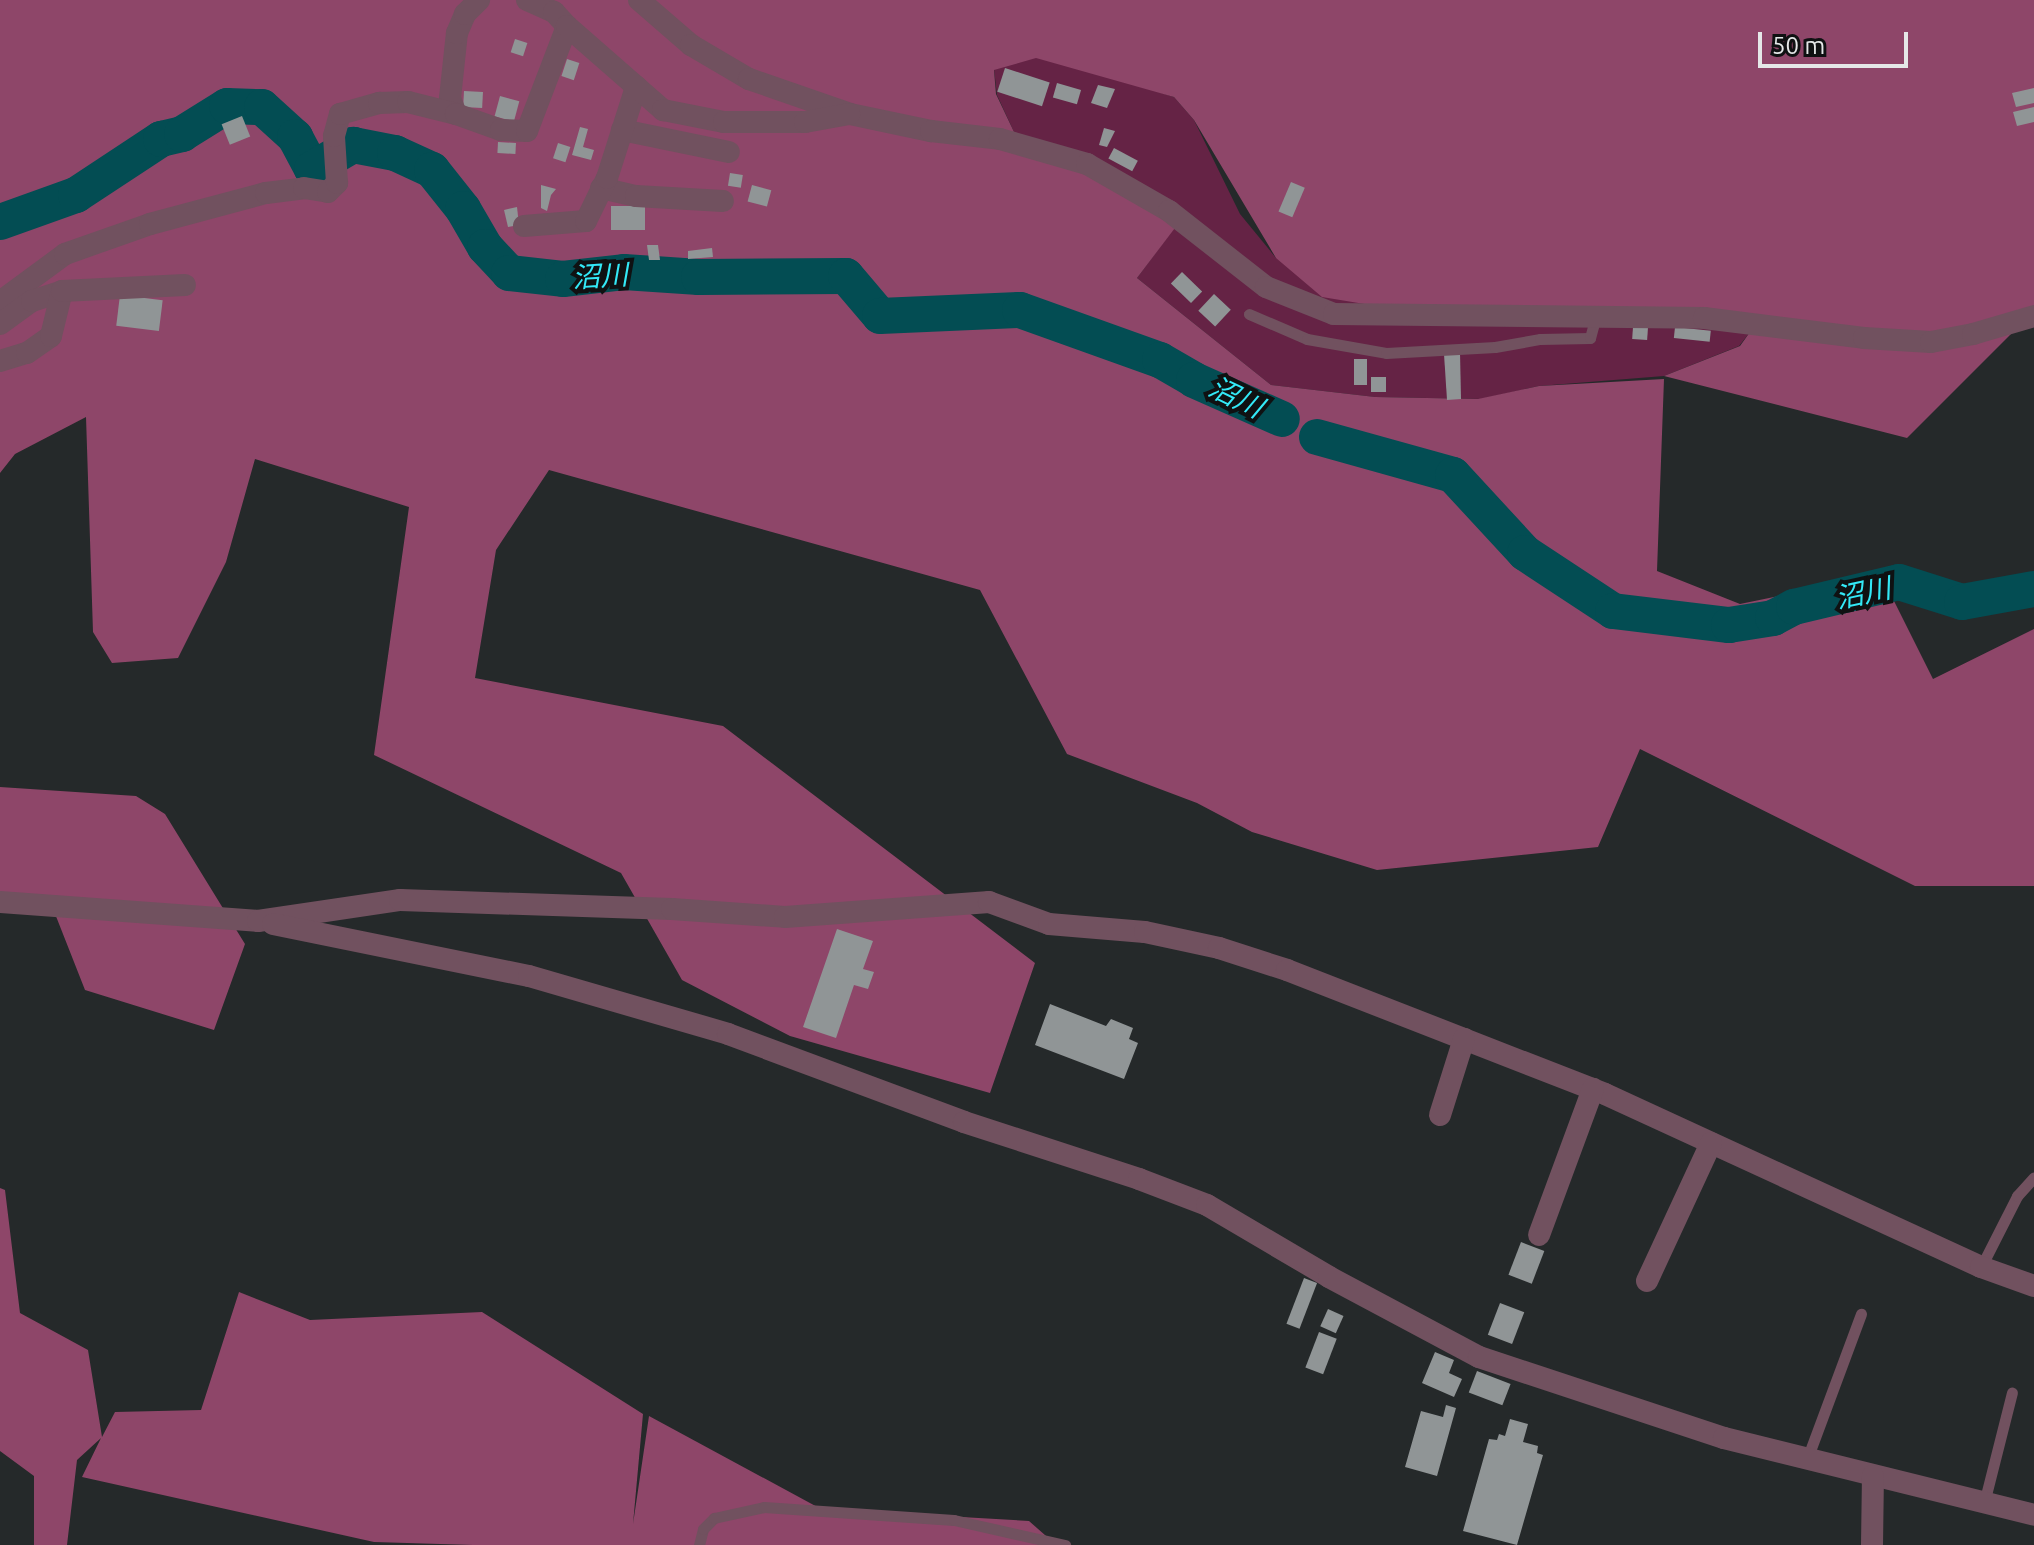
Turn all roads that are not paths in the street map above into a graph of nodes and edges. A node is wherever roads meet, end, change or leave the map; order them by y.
1 (479, 0) edge
2 (527, 0) edge
3 (639, 0) edge
4 (567, 26) junction
5 (636, 87) junction
6 (456, 114) junction
7 (850, 114) junction
8 (622, 130) junction
9 (729, 152) dead end
10 (601, 188) junction
11 (723, 201) dead end
12 (524, 226) dead end
13 (185, 285) dead end
14 (62, 291) junction
15 (0, 302) edge
16 (1249, 314) dead end
17 (1597, 315) junction
18 (2034, 316) edge
19 (0, 324) edge
20 (0, 361) edge
21 (0, 902) edge
22 (258, 921) junction
23 (1464, 1039) junction
24 (1593, 1089) junction
25 (1440, 1115) dead end
26 (1711, 1143) junction
27 (2034, 1177) edge
28 (1539, 1235) dead end
29 (1981, 1267) junction
30 (1647, 1281) dead end
31 (2034, 1286) edge
32 (1861, 1314) dead end
33 (2012, 1392) dead end
34 (1807, 1459) junction
35 (1873, 1476) junction
36 (1984, 1503) junction
37 (2034, 1515) edge
38 (699, 1545) edge
39 (1065, 1545) edge
40 (1872, 1545) edge

1 - 6 street
2 - 4 street
3 - 7 street
4 - 5 street
4 - 6 street
5 - 7 street
5 - 8 street
6 - 15 street
7 - 17 street
8 - 9 street
8 - 10 street
10 - 11 street
10 - 12 street
13 - 14 street
14 - 19 street
14 - 20 street
16 - 17 lane
17 - 18 street
21 - 22 street
22 - 23 street
22 - 34 street
23 - 24 street
23 - 25 street
24 - 26 street
24 - 28 street
26 - 29 street
26 - 30 street
27 - 29 lane
29 - 31 street
32 - 34 lane
33 - 36 lane
34 - 35 street
35 - 36 street
35 - 40 street
36 - 37 street
38 - 39 lane

